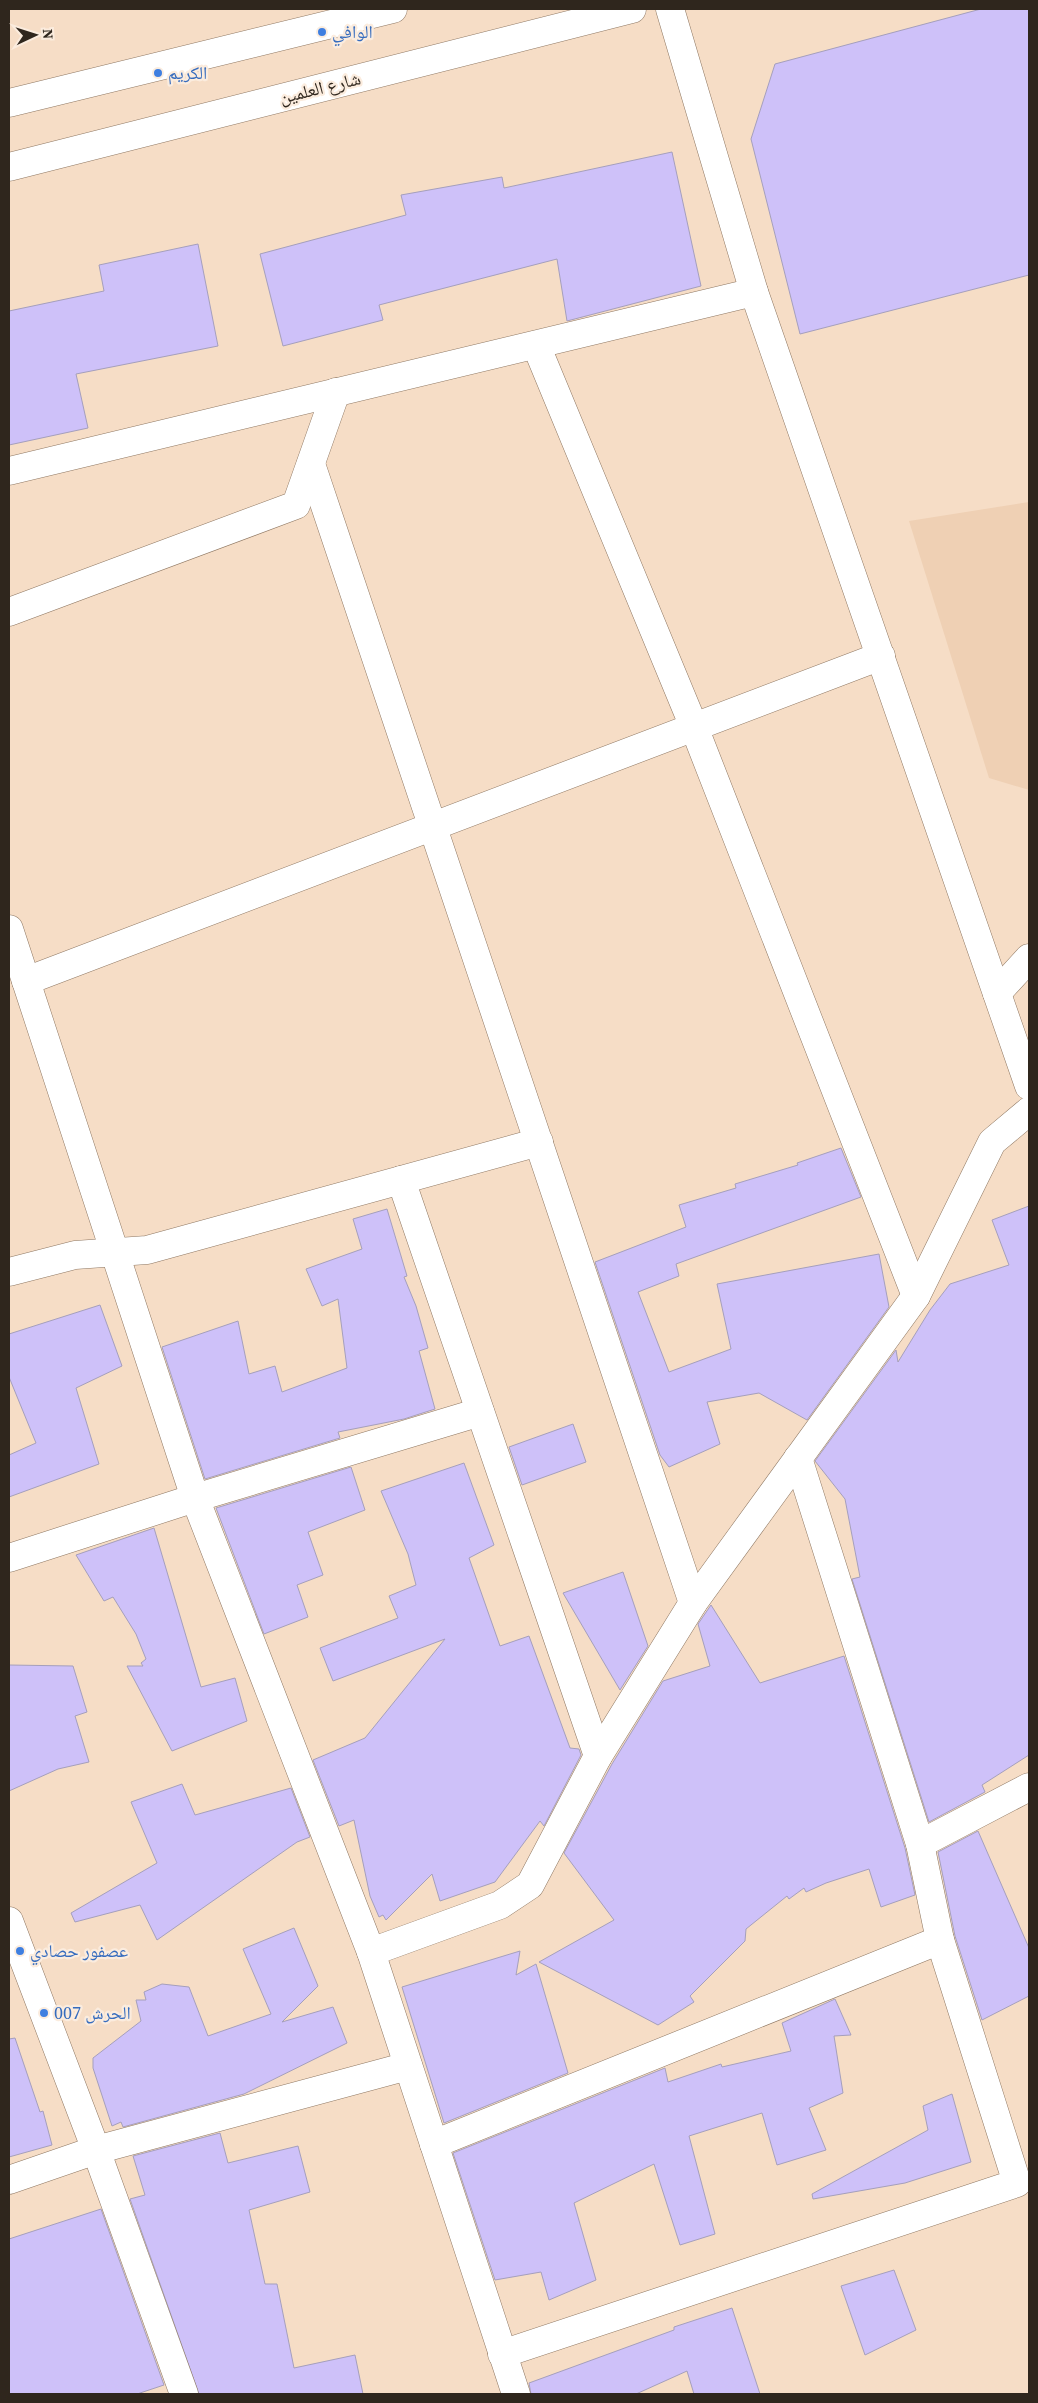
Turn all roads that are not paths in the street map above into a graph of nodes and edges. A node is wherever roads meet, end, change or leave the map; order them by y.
1 (393, 9) edge
2 (632, 9) edge
3 (670, 9) edge
4 (9, 102) edge
5 (9, 167) edge
6 (754, 292) junction
7 (536, 345) junction
8 (336, 392) junction
9 (311, 464) junction
10 (9, 471) edge
11 (9, 612) edge
12 (881, 656) junction
13 (694, 726) junction
14 (432, 827) junction
15 (9, 929) edge
16 (1029, 958) edge
17 (26, 980) junction
18 (997, 993) junction
19 (1029, 1086) edge
20 (1029, 1111) edge
21 (539, 1142) junction
22 (401, 1180) junction
23 (114, 1252) junction
24 (9, 1272) edge
25 (916, 1296) junction
26 (480, 1412) junction
27 (798, 1458) junction
28 (195, 1498) junction
29 (9, 1558) edge
30 (693, 1603) junction
31 (598, 1756) junction
32 (1029, 1788) edge
33 (920, 1844) junction
34 (9, 1921) edge
35 (940, 1940) junction
36 (371, 1952) junction
37 (408, 2066) junction
38 (434, 2144) junction
39 (96, 2150) junction
40 (9, 2180) edge
41 (502, 2354) junction
42 (184, 2394) edge
43 (516, 2394) edge

1 - 4 street
2 - 5 street, شارع العلمين
3 - 6 street
6 - 7 street
6 - 12 street
7 - 8 street
7 - 13 street
8 - 9 street
8 - 10 street
9 - 11 street
9 - 14 street
12 - 13 street
12 - 18 street
13 - 14 street
13 - 25 street
14 - 17 street
14 - 21 street
15 - 17 street
16 - 18 street
17 - 23 street
18 - 19 street
20 - 25 street
21 - 22 street
21 - 30 street
22 - 23 street
22 - 26 street
23 - 24 street
23 - 28 street
25 - 27 street
26 - 28 street
26 - 31 street
27 - 30 street
27 - 33 street
28 - 29 street
28 - 36 street
30 - 31 street
31 - 36 street
32 - 33 street
33 - 35 street
34 - 39 street
35 - 38 street
35 - 41 street
36 - 37 street
37 - 38 street
37 - 39 street
38 - 41 street
39 - 40 street
39 - 42 street
41 - 43 street

